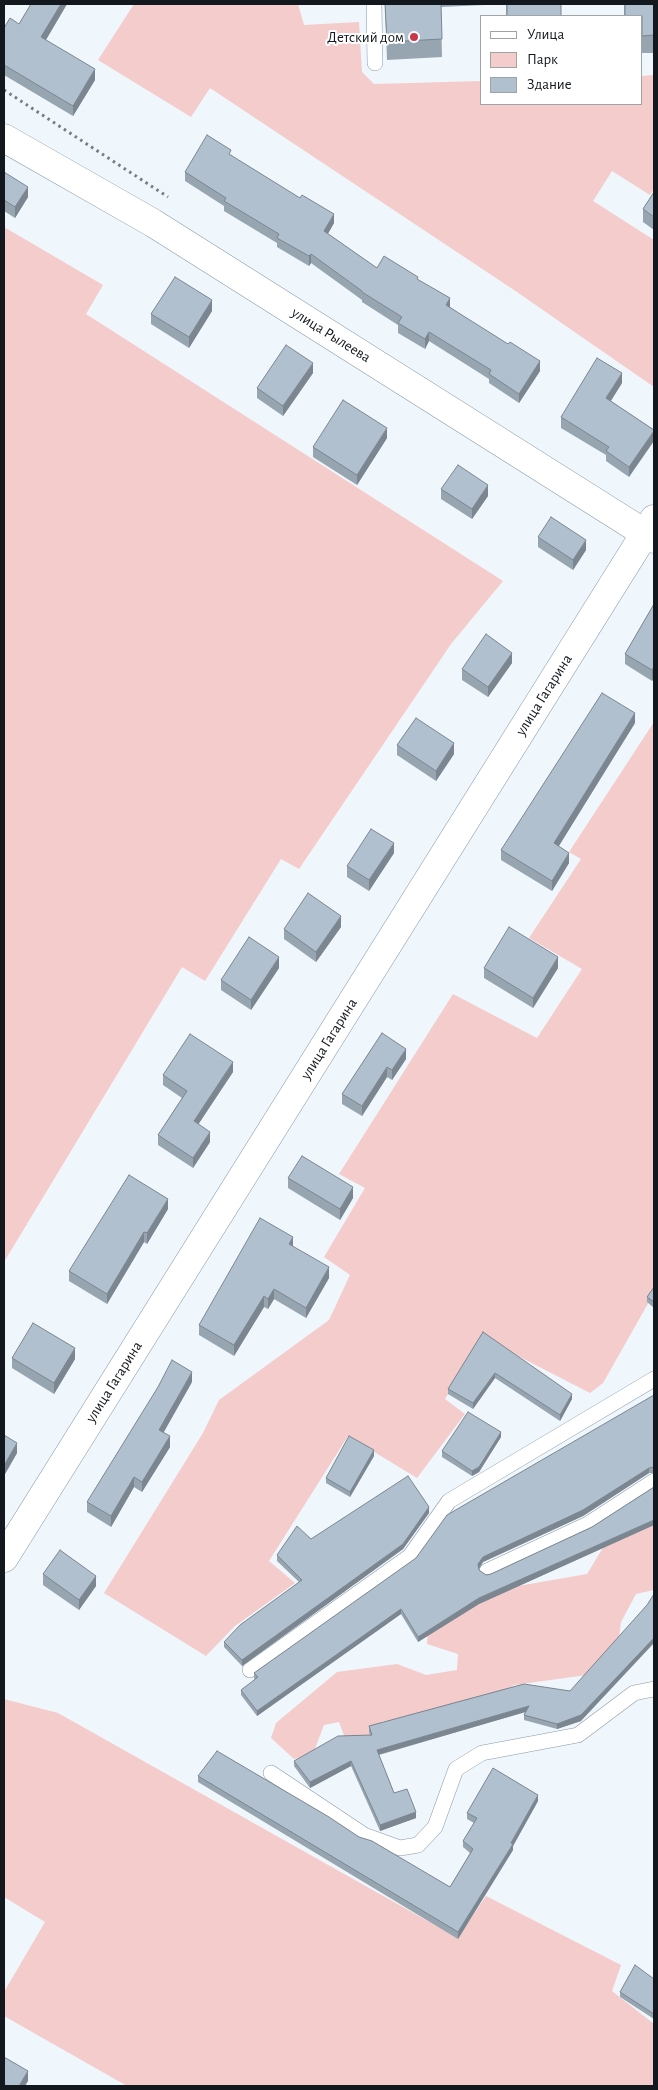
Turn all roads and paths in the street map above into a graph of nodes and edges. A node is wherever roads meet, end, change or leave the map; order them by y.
1 (374, 4) edge
2 (375, 63) dead end
3 (4, 138) edge
4 (651, 531) edge
5 (654, 1379) edge
6 (654, 1481) edge
7 (4, 1558) edge
8 (487, 1571) dead end
9 (250, 1670) dead end
10 (654, 1689) edge
11 (271, 1773) dead end

1 - 2 lane
3 - 4 street, улица Рылеева
4 - 7 street, улица Гагарина
5 - 9 lane
6 - 8 lane
10 - 11 lane

